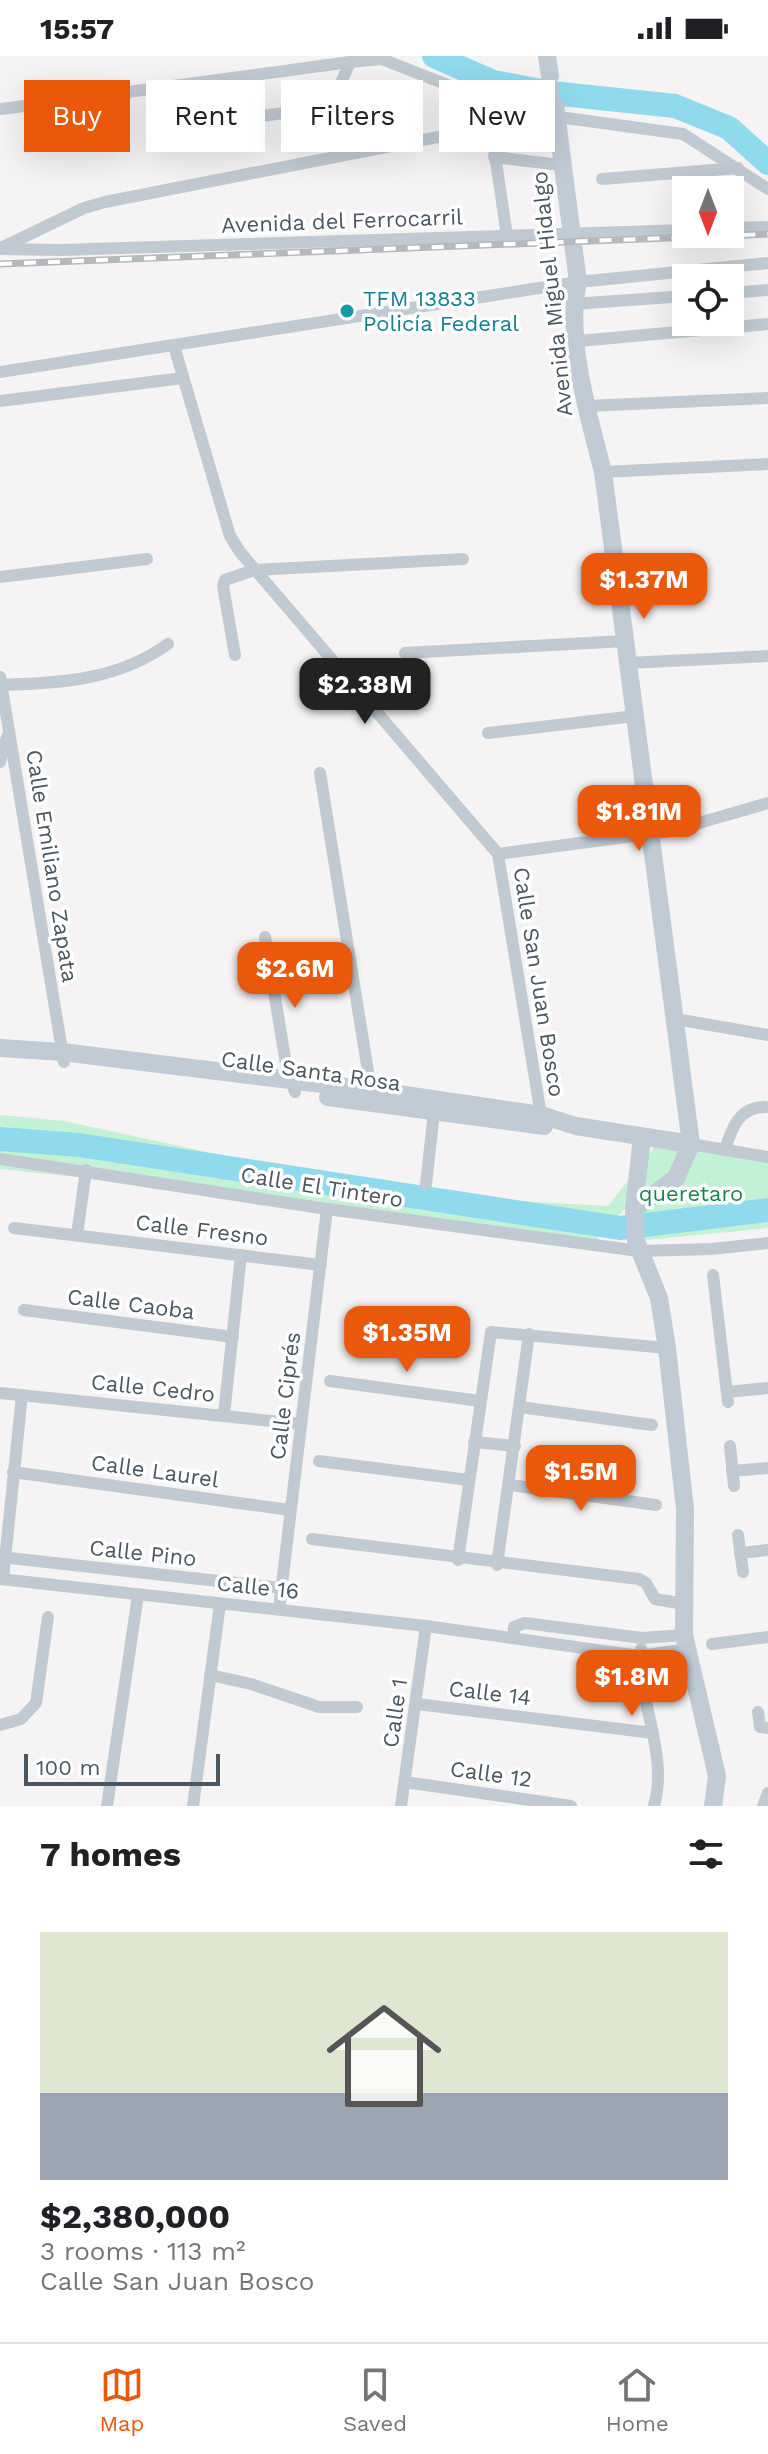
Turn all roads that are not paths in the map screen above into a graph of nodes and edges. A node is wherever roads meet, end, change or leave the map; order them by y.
1 (547, 56) edge
2 (377, 57) edge
3 (350, 62) junction
4 (550, 76) joint
5 (550, 80) edge
6 (439, 81) edge
7 (2, 109) dead end
8 (555, 112) edge
9 (265, 116) edge
10 (555, 120) edge
11 (439, 138) edge
12 (493, 152) edge
13 (494, 157) junction
14 (561, 165) junction
15 (738, 168) junction
16 (602, 179) dead end
17 (768, 189) edge
18 (768, 227) edge
19 (744, 228) edge
20 (672, 230) edge
21 (572, 233) junction
22 (507, 236) junction
23 (0, 249) edge
24 (768, 263) edge
25 (578, 282) junction
26 (768, 290) edge
27 (744, 292) edge
28 (672, 297) edge
29 (573, 304) junction
30 (768, 324) edge
31 (578, 341) junction
32 (174, 346) junction
33 (0, 372) edge
34 (183, 378) junction
35 (768, 398) edge
36 (0, 401) edge
37 (586, 406) junction
38 (768, 464) edge
39 (603, 472) junction
40 (147, 559) dead end
41 (463, 559) dead end
42 (254, 570) junction
43 (0, 577) edge
44 (625, 641) junction
45 (168, 644) dead end
46 (405, 653) dead end
47 (235, 655) dead end
48 (768, 656) edge
49 (628, 663) junction
50 (1, 681) edge
51 (635, 716) junction
52 (9, 731) junction
53 (488, 733) dead end
54 (0, 765) edge
55 (15, 769) junction
56 (320, 773) dead end
57 (768, 803) edge
58 (652, 833) junction
59 (498, 854) junction
60 (265, 937) dead end
61 (676, 1019) junction
62 (768, 1035) edge
63 (0, 1048) edge
64 (63, 1057) junction
65 (293, 1086) junction
66 (372, 1097) junction
67 (768, 1107) edge
68 (456, 1109) junction
69 (434, 1112) junction
70 (541, 1115) junction
71 (576, 1126) junction
72 (642, 1137) junction
73 (691, 1144) junction
74 (725, 1150) junction
75 (768, 1157) edge
76 (0, 1159) edge
77 (86, 1170) junction
78 (426, 1184) dead end
79 (327, 1209) junction
80 (634, 1213) junction
81 (14, 1228) dead end
82 (77, 1235) junction
83 (768, 1243) edge
84 (637, 1246) junction
85 (241, 1255) junction
86 (321, 1265) junction
87 (713, 1275) dead end
88 (24, 1310) dead end
89 (529, 1334) junction
90 (233, 1337) junction
91 (667, 1348) junction
92 (330, 1381) dead end
93 (768, 1388) edge
94 (0, 1393) edge
95 (22, 1395) junction
96 (480, 1401) junction
97 (520, 1407) junction
98 (224, 1415) junction
99 (301, 1424) junction
100 (652, 1425) dead end
101 (474, 1442) junction
102 (515, 1446) junction
103 (730, 1446) dead end
104 (319, 1461) dead end
105 (768, 1468) edge
106 (732, 1471) junction
107 (13, 1472) junction
108 (469, 1480) junction
109 (510, 1485) junction
110 (734, 1486) dead end
111 (656, 1505) dead end
112 (290, 1510) junction
113 (738, 1535) dead end
114 (312, 1539) dead end
115 (768, 1550) edge
116 (740, 1553) junction
117 (2, 1558) edge
118 (458, 1560) junction
119 (497, 1565) junction
120 (743, 1572) dead end
121 (155, 1574) junction
122 (1, 1579) edge
123 (241, 1584) junction
124 (282, 1588) junction
125 (145, 1596) junction
126 (220, 1604) junction
127 (684, 1604) junction
128 (240, 1605) junction
129 (279, 1609) junction
130 (48, 1617) dead end
131 (426, 1626) junction
132 (768, 1637) edge
133 (513, 1638) junction
134 (642, 1638) junction
135 (686, 1642) junction
136 (712, 1644) dead end
137 (640, 1656) junction
138 (210, 1675) junction
139 (417, 1704) junction
140 (357, 1707) dead end
141 (758, 1712) dead end
142 (0, 1725) edge
143 (768, 1728) edge
144 (653, 1733) junction
145 (405, 1782) junction
146 (768, 1793) edge
147 (107, 1806) edge
148 (193, 1806) edge
149 (401, 1806) edge
150 (571, 1806) edge
151 (654, 1806) edge
152 (713, 1806) edge
153 (763, 1806) edge

1 - 4 street, Avenida Miguel Hidalgo
2 - 3 street
2 - 6 street
3 - 7 street
3 - 9 street
4 - 5 street, Avenida Miguel Hidalgo
8 - 15 street
10 - 14 street, Avenida Miguel Hidalgo
11 - 23 street
12 - 13 street
13 - 14 street
13 - 22 street
14 - 21 street, Avenida Miguel Hidalgo
15 - 16 street
15 - 17 street
18 - 19 street
20 - 21 street, Avenida del Ferrocarril
21 - 22 street, Avenida del Ferrocarril
21 - 25 street, Avenida Miguel Hidalgo
22 - 23 street, Avenida del Ferrocarril
24 - 25 street
25 - 29 street, Avenida Miguel Hidalgo
25 - 32 street
26 - 27 street
28 - 29 street
29 - 31 street, Avenida Miguel Hidalgo
30 - 31 street
31 - 37 street, Avenida Miguel Hidalgo
32 - 33 street
32 - 34 street, Calle San Juan Bosco
34 - 36 street
34 - 42 street, Calle San Juan Bosco
35 - 37 street
37 - 39 street, Avenida Miguel Hidalgo
38 - 39 street
39 - 44 street, Avenida Miguel Hidalgo
40 - 43 street
41 - 42 street
42 - 47 street
42 - 59 street, Calle San Juan Bosco
44 - 46 street
44 - 49 street, Avenida Miguel Hidalgo
45 - 50 street
48 - 49 street
49 - 51 street, Avenida Miguel Hidalgo
50 - 52 street, Calle Emiliano Zapata
51 - 53 street
51 - 58 street, Avenida Miguel Hidalgo
52 - 54 street
52 - 55 street, Calle Emiliano Zapata
54 - 55 street
55 - 64 street, Calle Emiliano Zapata
56 - 66 street
57 - 58 street, Calle San Juan Bosco
58 - 59 street, Calle San Juan Bosco
58 - 61 street, Avenida Miguel Hidalgo
59 - 70 street, Calle San Juan Bosco
60 - 65 street
61 - 62 street
61 - 73 street, Avenida Miguel Hidalgo
63 - 64 street, Calle Santa Rosa
64 - 65 street, Calle Santa Rosa
65 - 66 street, Calle Santa Rosa
66 - 68 street, Calle Santa Rosa
66 - 69 street, Calle Santa Rosa
67 - 74 street
68 - 69 street, Calle Santa Rosa
68 - 70 street, Calle Santa Rosa
68 - 71 street, Calle Santa Rosa
69 - 78 street
70 - 71 street, Calle Santa Rosa
71 - 72 street, Calle Santa Rosa
72 - 73 street, Calle Santa Rosa
72 - 80 street
73 - 74 street, Calle Santa Rosa
73 - 80 street
74 - 75 street, Calle Santa Rosa
76 - 77 street, Calle El Tintero
77 - 79 street, Calle El Tintero
77 - 82 street
79 - 84 street, Calle El Tintero
79 - 86 street, Calle Ciprés
80 - 84 street
81 - 82 street, Calle Fresno
82 - 85 street, Calle Fresno
83 - 84 street, Calle El Tintero
84 - 91 street
85 - 86 street, Calle Fresno
85 - 90 street
86 - 99 street, Calle Ciprés
87 - 93 street
88 - 90 street, Calle Caoba
89 - 91 street
89 - 96 street
89 - 97 street
90 - 98 street
91 - 127 street
92 - 96 street
94 - 95 street, Calle Cedro
95 - 98 street, Calle Cedro
95 - 107 street
96 - 101 street
97 - 100 street
97 - 102 street
98 - 99 street, Calle Cedro
99 - 112 street, Calle Ciprés
101 - 102 street
101 - 108 street
102 - 109 street
103 - 106 street
104 - 108 street
105 - 106 street
106 - 110 street
107 - 112 street, Calle Laurel
107 - 117 street
108 - 118 street
109 - 111 street
109 - 119 street
112 - 124 street, Calle Ciprés
113 - 116 street
114 - 118 street
115 - 116 street
116 - 120 street
117 - 121 street, Calle Pino
117 - 122 street
118 - 119 street
119 - 127 street
121 - 123 street, Calle Pino
121 - 125 street
122 - 125 street, Calle 16
123 - 124 street, Calle Pino
123 - 128 street
124 - 129 street, Calle Ciprés
125 - 126 street, Calle 16
125 - 147 street
126 - 128 street, Calle 16
126 - 138 street
127 - 135 street
128 - 129 street, Calle 16
129 - 131 street, Calle 16
130 - 142 street
131 - 133 street, Calle 16
131 - 139 street, Calle 1
132 - 136 street
133 - 134 street
133 - 137 street, Calle 16
134 - 135 street
134 - 137 street
135 - 137 street, Calle 16
135 - 152 street
137 - 144 street
138 - 140 street
138 - 148 street
139 - 144 street, Calle 14
139 - 145 street, Calle 1
141 - 143 street
144 - 151 street
145 - 149 street, Calle 1
145 - 150 street, Calle 12
146 - 153 street

